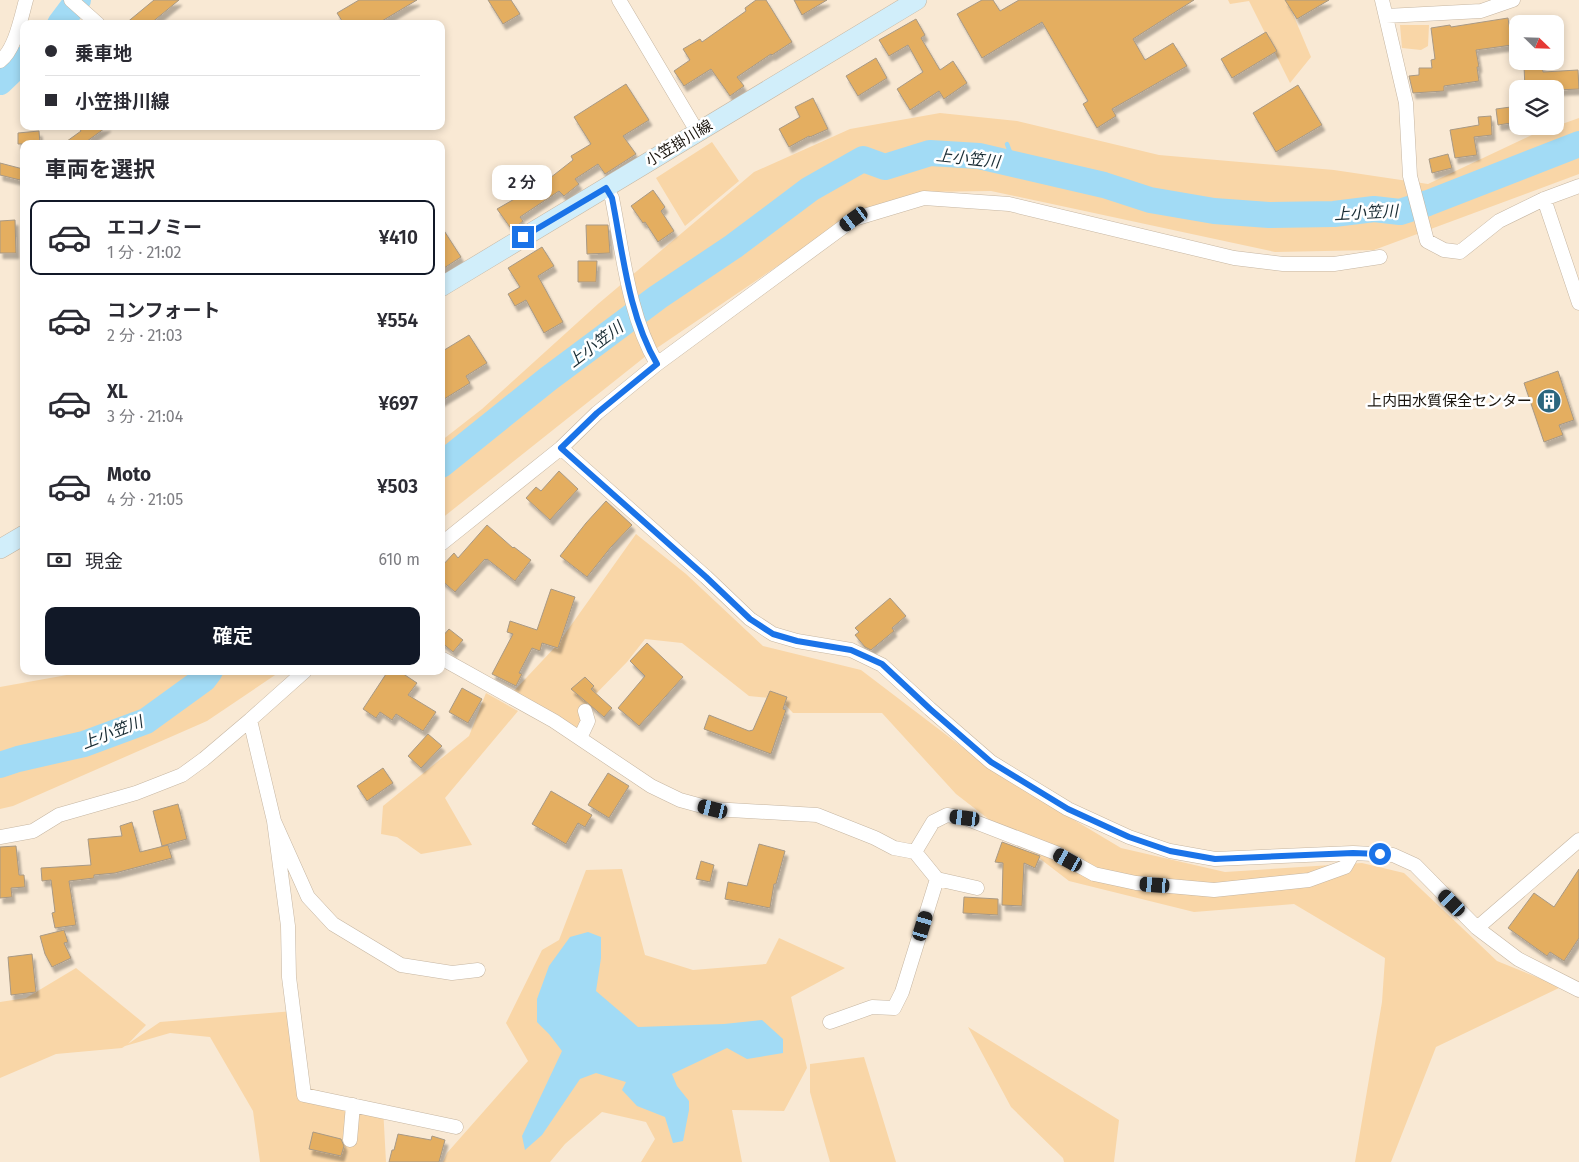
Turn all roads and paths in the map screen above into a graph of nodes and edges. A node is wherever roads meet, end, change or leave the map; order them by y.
1 (26, 0) edge
2 (71, 0) edge
3 (619, 0) edge
4 (917, 0) edge
5 (1382, 0) edge
6 (1513, 0) edge
7 (1386, 16) junction
8 (20, 20) edge
9 (94, 20) edge
10 (20, 21) edge
11 (0, 61) edge
12 (698, 133) junction
13 (1579, 186) edge
14 (606, 188) junction
15 (1544, 199) junction
16 (1380, 257) dead end
17 (445, 285) edge
18 (1579, 303) edge
19 (657, 364) junction
20 (561, 448) junction
21 (20, 537) edge
22 (445, 541) edge
23 (0, 549) edge
24 (445, 660) edge
25 (301, 675) edge
26 (585, 710) dead end
27 (250, 720) junction
28 (580, 738) junction
29 (274, 821) junction
30 (0, 837) edge
31 (1579, 840) edge
32 (915, 852) junction
33 (1353, 853) junction
34 (937, 879) junction
35 (978, 888) dead end
36 (1477, 928) junction
37 (478, 970) dead end
38 (1579, 990) edge
39 (830, 1022) dead end
40 (353, 1105) junction
41 (456, 1127) dead end
42 (350, 1140) dead end

1 - 8 street
2 - 9 street
3 - 12 street
4 - 12 main road, 小笠掛川線
5 - 7 street
6 - 7 street
7 - 15 street
10 - 11 street
12 - 14 main road, 小笠掛川線
13 - 15 street
14 - 17 main road, 小笠掛川線
14 - 19 street
15 - 18 street
16 - 19 street
19 - 20 street
20 - 22 street
20 - 33 street
21 - 23 main road
24 - 28 street
25 - 27 street
26 - 28 street
27 - 29 street
27 - 30 street
28 - 32 street
29 - 37 street
29 - 40 street
31 - 36 street
32 - 33 street
32 - 34 street
33 - 36 street
34 - 35 street
34 - 39 street
36 - 38 street
40 - 41 street
40 - 42 street

